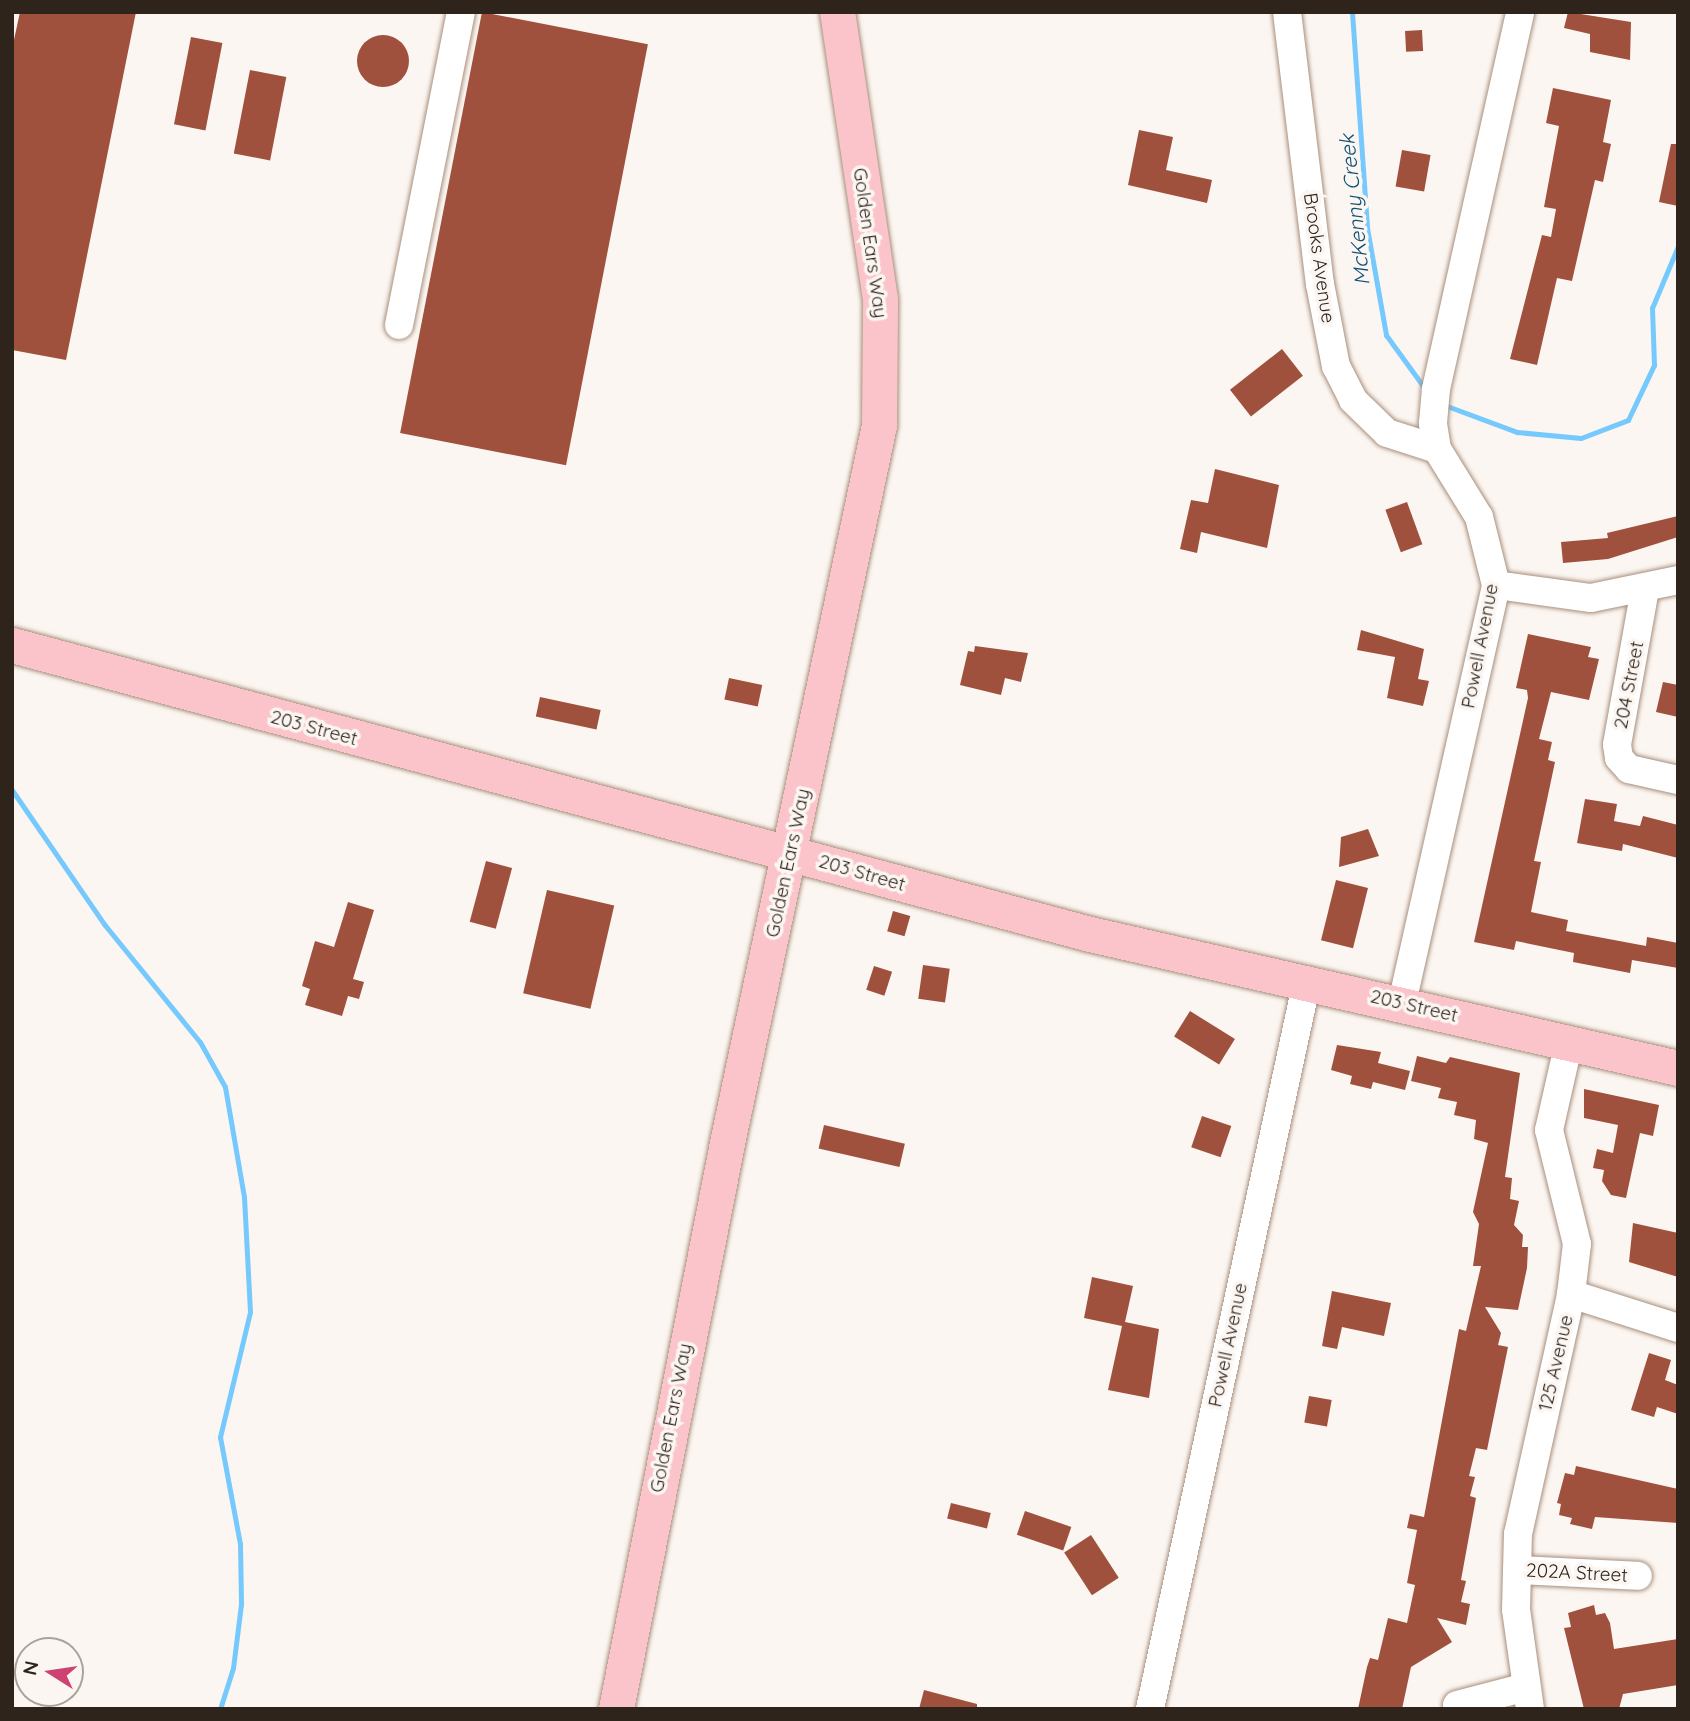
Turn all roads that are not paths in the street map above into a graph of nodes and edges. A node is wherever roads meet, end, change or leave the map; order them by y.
1 (461, 12) edge
2 (837, 12) edge
3 (1287, 12) edge
4 (1520, 12) edge
5 (399, 325) dead end
6 (1437, 449) junction
7 (1678, 580) edge
8 (1496, 585) junction
9 (1645, 589) junction
10 (12, 645) edge
11 (1678, 780) edge
12 (790, 853) junction
13 (1307, 981) junction
14 (1402, 1003) junction
15 (1569, 1042) junction
16 (1678, 1068) edge
17 (1572, 1294) junction
18 (1678, 1328) edge
19 (1517, 1570) junction
20 (1638, 1576) dead end
21 (1528, 1698) edge
22 (1457, 1705) dead end
23 (616, 1709) edge
24 (1150, 1709) edge

1 - 5 street
2 - 12 main road, Golden Ears Way
3 - 6 street, Brooks Avenue
4 - 6 street
6 - 8 street, Powell Avenue
7 - 9 street
8 - 9 street
8 - 14 street, Powell Avenue
9 - 11 street, 204 Street
10 - 12 main road, 203 Street
12 - 13 main road, 203 Street
12 - 23 main road, Golden Ears Way
13 - 14 main road, 203 Street
13 - 24 street, Powell Avenue
14 - 15 main road, 203 Street
15 - 16 main road, 203 Street
15 - 17 street, 125 Avenue
17 - 18 street
17 - 19 street, 125 Avenue
19 - 20 street, 202A Street
19 - 21 street, 125 Avenue
21 - 22 street, 125 Avenue

